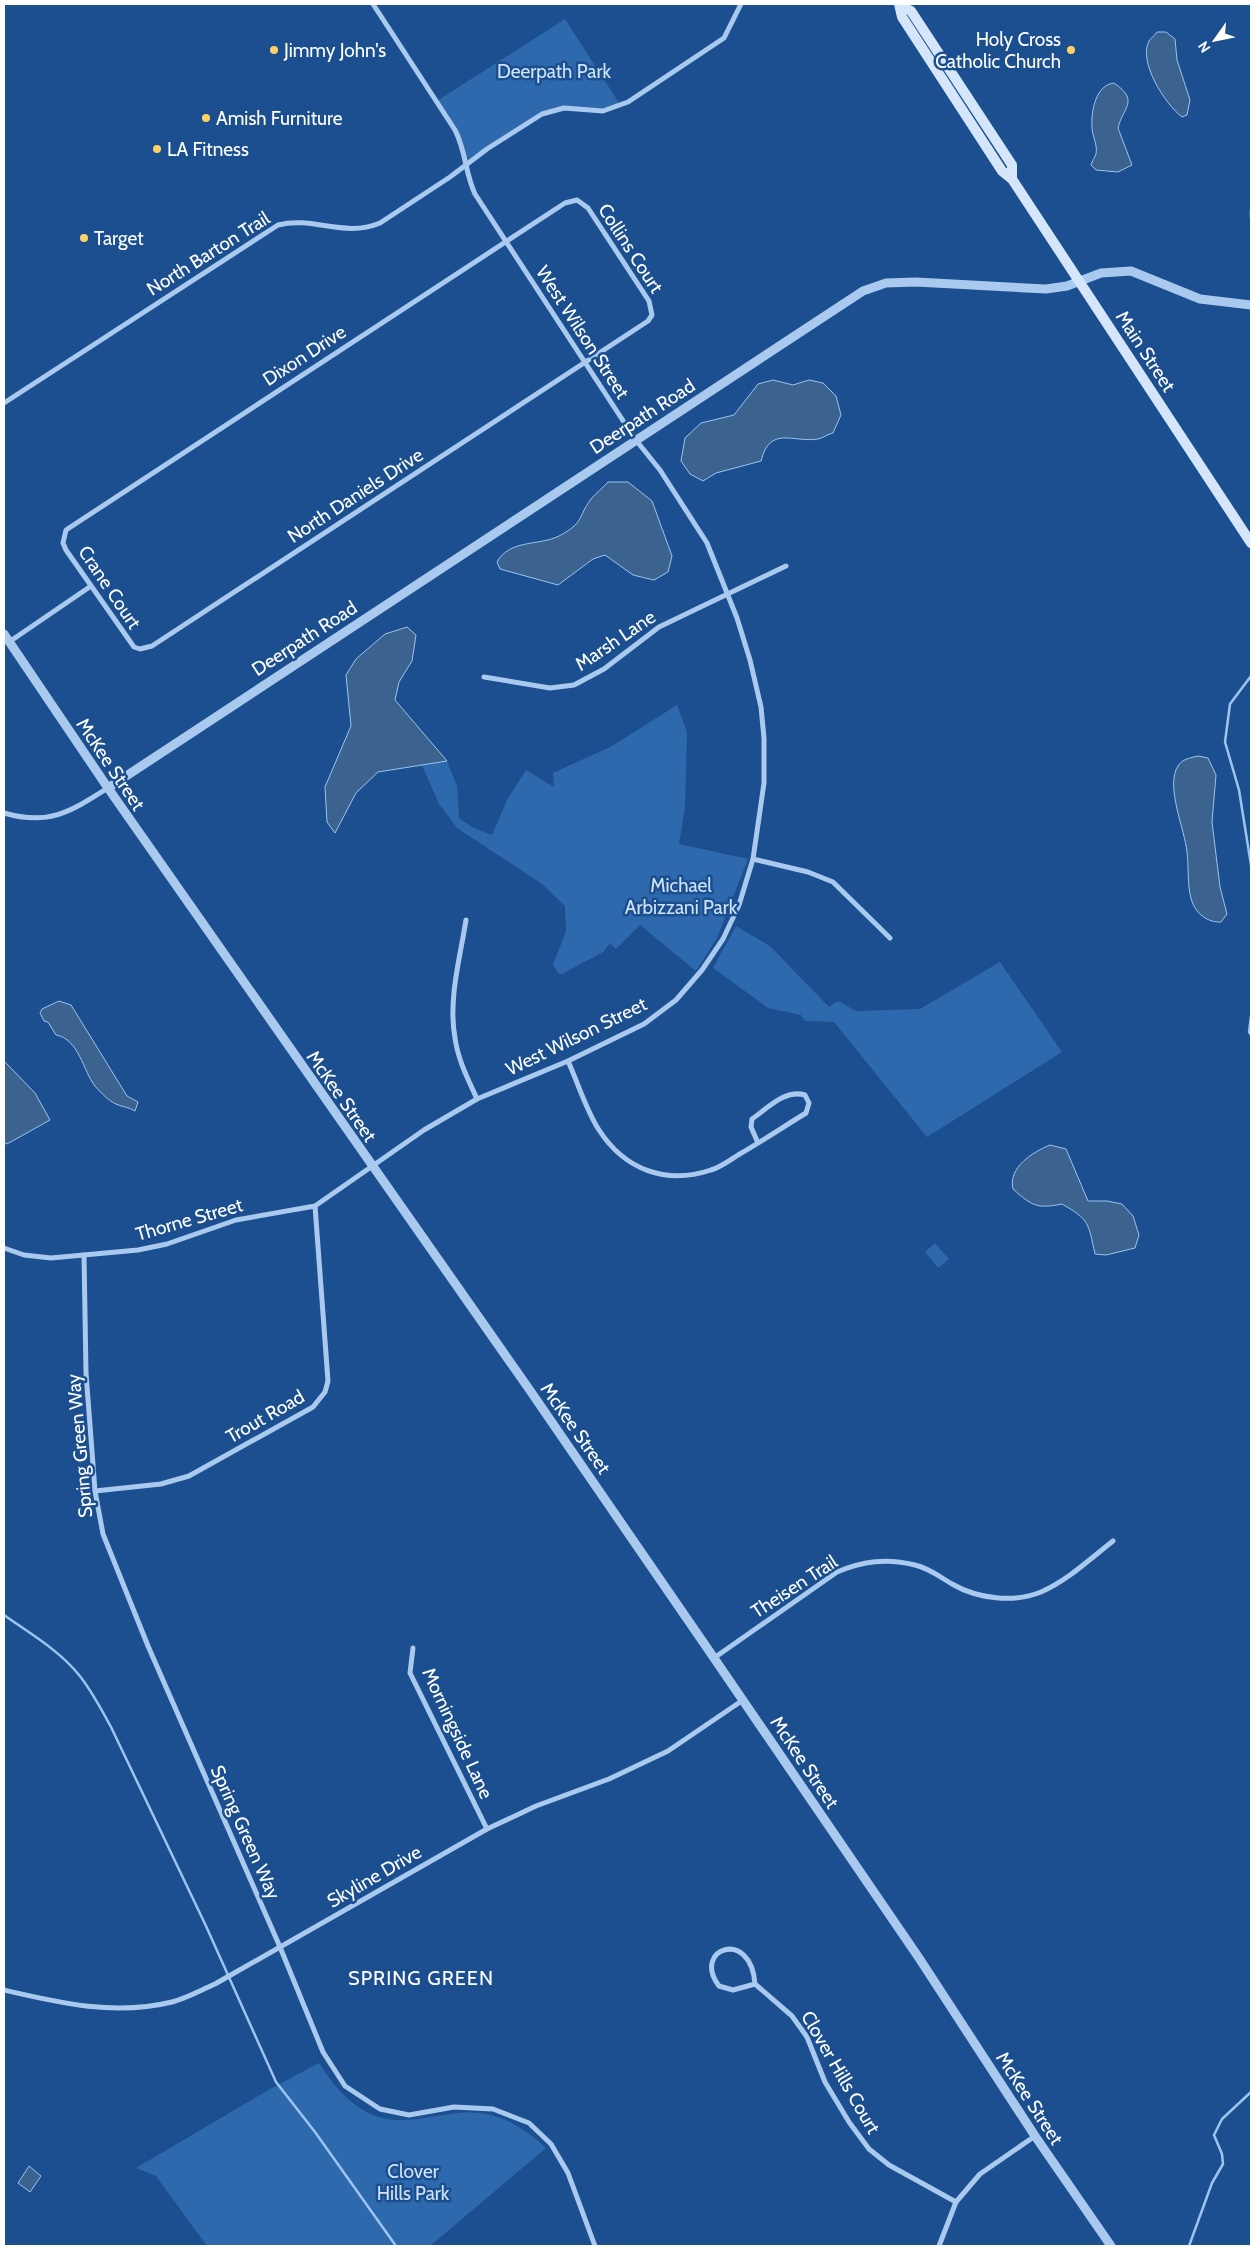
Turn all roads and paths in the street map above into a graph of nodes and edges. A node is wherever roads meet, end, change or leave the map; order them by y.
1 (373, 4) edge
2 (741, 4) edge
3 (900, 5) edge
4 (466, 164) junction
5 (565, 203) joint
6 (506, 242) junction
7 (1079, 280) junction
8 (1251, 305) edge
9 (643, 326) joint
10 (585, 363) junction
11 (4, 403) edge
12 (635, 439) junction
13 (63, 536) joint
14 (1251, 543) edge
15 (786, 566) dead end
16 (91, 586) junction
17 (728, 593) junction
18 (4, 634) edge
19 (9, 642) junction
20 (140, 649) joint
21 (484, 677) dead end
22 (108, 788) junction
23 (4, 813) edge
24 (753, 859) junction
25 (466, 920) dead end
26 (890, 938) dead end
27 (568, 1061) junction
28 (477, 1099) junction
29 (758, 1143) junction
30 (371, 1166) junction
31 (315, 1206) junction
32 (4, 1248) edge
33 (84, 1255) junction
34 (95, 1491) junction
35 (1113, 1541) dead end
36 (413, 1648) dead end
37 (714, 1658) junction
38 (743, 1700) junction
39 (487, 1829) junction
40 (280, 1947) junction
41 (755, 1984) junction
42 (4, 1990) edge
43 (1035, 2136) junction
44 (956, 2202) junction
45 (595, 2246) edge
46 (940, 2246) edge
47 (1111, 2246) edge

1 - 4 street, West Wilson Street
2 - 4 street, North Barton Trail
3 - 7 main road, Main Street
4 - 6 street, West Wilson Street
4 - 11 street, North Barton Trail
5 - 6 street, Dixon Drive
5 - 9 street, Collins Court
6 - 10 street, West Wilson Street
6 - 13 street, Dixon Drive
7 - 8 street, Deerpath Road
7 - 12 street, Deerpath Road
7 - 14 main road, Main Street
9 - 10 street, North Daniels Drive
10 - 12 street, West Wilson Street
10 - 20 street, North Daniels Drive
12 - 17 street, West Wilson Street
12 - 22 street, Deerpath Road
13 - 16 street, Crane Court
15 - 17 street, Marsh Lane
16 - 19 street
16 - 20 street, Crane Court
17 - 21 street, Marsh Lane
17 - 24 street, West Wilson Street
18 - 19 street, McKee Street
19 - 22 street, McKee Street
22 - 23 street
22 - 30 street, McKee Street
24 - 26 street
24 - 27 street, West Wilson Street
25 - 28 street
27 - 28 street, West Wilson Street
27 - 29 street
28 - 30 street, West Wilson Street
29 - 29 street
30 - 31 street, Thorne Street
30 - 37 street, McKee Street
31 - 33 street, Thorne Street
31 - 34 street, Trout Road
32 - 33 street, Thorne Street
33 - 34 street, Spring Green Way
34 - 40 street, Spring Green Way
35 - 37 street, Theisen Trail
36 - 39 street, Morningside Lane
37 - 38 street, McKee Street
38 - 39 street, Skyline Drive
38 - 43 street, McKee Street
39 - 40 street, Skyline Drive
40 - 42 street, Skyline Drive
40 - 45 street, Spring Green Way
41 - 41 street
41 - 44 street, Clover Hills Court
43 - 44 street
43 - 47 street, McKee Street
44 - 46 street

